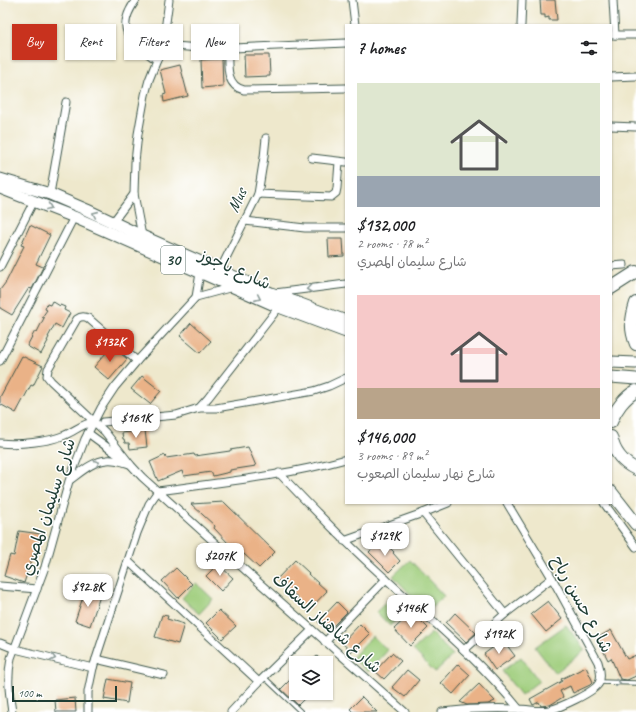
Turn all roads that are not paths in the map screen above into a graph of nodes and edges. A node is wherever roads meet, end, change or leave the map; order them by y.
1 (136, 0) edge
2 (169, 0) edge
3 (352, 0) edge
4 (522, 0) edge
5 (613, 0) edge
6 (125, 24) edge
7 (166, 24) edge
8 (355, 24) edge
9 (521, 24) edge
10 (613, 35) edge
11 (636, 35) edge
12 (345, 43) edge
13 (239, 48) edge
14 (157, 60) edge
15 (228, 60) edge
16 (636, 76) edge
17 (612, 77) edge
18 (345, 88) edge
19 (66, 102) dead end
20 (612, 126) edge
21 (636, 127) edge
22 (266, 138) dead end
23 (312, 158) dead end
24 (343, 162) edge
25 (0, 179) edge
26 (0, 188) edge
27 (50, 194) junction
28 (134, 194) junction
29 (258, 194) junction
30 (34, 201) junction
31 (74, 217) junction
32 (245, 221) junction
33 (113, 222) junction
34 (345, 228) edge
35 (142, 236) junction
36 (624, 265) dead end
37 (612, 266) edge
38 (0, 267) edge
39 (220, 270) junction
40 (636, 272) edge
41 (200, 273) junction
42 (345, 284) edge
43 (233, 287) junction
44 (612, 287) edge
45 (271, 293) junction
46 (196, 297) junction
47 (636, 303) edge
48 (279, 307) junction
49 (345, 321) edge
50 (345, 332) edge
51 (636, 344) edge
52 (0, 361) edge
53 (137, 361) junction
54 (612, 362) edge
55 (636, 363) edge
56 (612, 377) edge
57 (345, 378) edge
58 (636, 379) edge
59 (636, 391) edge
60 (101, 408) junction
61 (198, 408) junction
62 (612, 418) edge
63 (94, 422) junction
64 (103, 422) junction
65 (88, 432) junction
66 (105, 432) junction
67 (612, 440) edge
68 (0, 444) edge
69 (345, 459) edge
70 (130, 464) junction
71 (636, 469) edge
72 (279, 474) junction
73 (70, 480) junction
74 (158, 491) junction
75 (612, 493) edge
76 (446, 504) edge
77 (508, 504) edge
78 (605, 504) edge
79 (423, 513) junction
80 (636, 524) edge
81 (344, 540) junction
82 (636, 547) edge
83 (128, 561) junction
84 (552, 578) junction
85 (386, 579) junction
86 (0, 586) edge
87 (37, 589) junction
88 (505, 614) junction
89 (312, 630) junction
90 (324, 642) junction
91 (0, 643) edge
92 (15, 649) junction
93 (464, 650) junction
94 (96, 659) junction
95 (93, 668) junction
96 (164, 675) dead end
97 (262, 679) junction
98 (600, 682) junction
99 (636, 683) edge
100 (519, 709) junction
101 (12, 712) edge
102 (88, 712) edge
103 (231, 712) edge
104 (301, 712) edge
105 (405, 712) edge
106 (442, 712) edge

1 - 6 street
2 - 7 street
3 - 8 street
4 - 9 street
5 - 10 street
10 - 11 street
12 - 13 street
14 - 28 street
15 - 18 street
16 - 17 street
19 - 27 street
20 - 21 street
22 - 29 street, Mus
23 - 24 street
24 - 29 street
25 - 27 main road, شارع ياجوز / 30
26 - 30 main road, شارع ياجوز / 30
33 -> 27 main road, شارع ياجوز / 30
28 - 33 street
28 - 35 street
29 - 32 street, Mus
30 -> 31 main road, شارع ياجوز / 30
30 - 38 street
31 - 41 main road, شارع ياجوز / 30
31 - 52 street
32 - 34 street
32 - 39 street, Mus
33 - 35 main road, شارع ياجوز / 30
35 - 39 main road, شارع ياجوز / 30
36 - 37 street
39 - 45 main road, شارع ياجوز / 30
40 - 44 highway
41 - 43 main road, شارع ياجوز / 30
41 - 46 street
42 -> 45 street
43 - 46 street
43 -> 48 main road, شارع ياجوز / 30
45 - 49 main road, شارع ياجوز / 30
46 - 53 street, شارع سليمان المصري
47 - 51 highway
48 - 50 main road, شارع ياجوز / 30
48 - 61 street
53 - 60 street, شارع سليمان المصري
53 - 63 street
54 - 55 main road
56 - 58 main road
57 - 61 street
59 - 62 highway
60 - 63 street, شارع سليمان المصري
60 - 64 street
61 - 64 street
63 - 65 street, شارع سليمان المصري
63 - 66 street
63 - 68 street
64 - 66 street
65 - 70 street
65 - 73 street, شارع سليمان المصري
66 - 70 street
67 - 71 highway
69 - 72 street
73 -> 70 street
70 - 74 street, شارع شاهناز السقاف
72 - 74 street
72 - 81 street
73 - 87 street, شارع سليمان المصري
74 - 83 street
74 - 89 street, شارع شاهناز السقاف
75 - 80 highway
76 - 79 street
77 - 84 street, شارع حسن رباح
78 - 82 street
79 - 81 street
79 - 88 street
81 - 85 street
83 - 94 street
83 - 97 street
84 - 88 street
84 - 98 street, شارع حسن رباح
85 - 90 street
85 - 93 street
86 - 87 street
87 - 92 street, شارع سليمان المصري
88 - 93 street
89 - 90 street, شارع شاهناز السقاف
89 - 97 street
90 - 105 street, شارع شاهناز السقاف
91 - 92 street
92 -> 95 street
92 - 101 street, شارع سليمان المصري
93 - 100 street
94 - 95 street
94 - 96 street
95 - 102 street
97 - 103 street
97 - 104 lane
98 -> 99 lane
98 - 100 street
100 - 106 street

